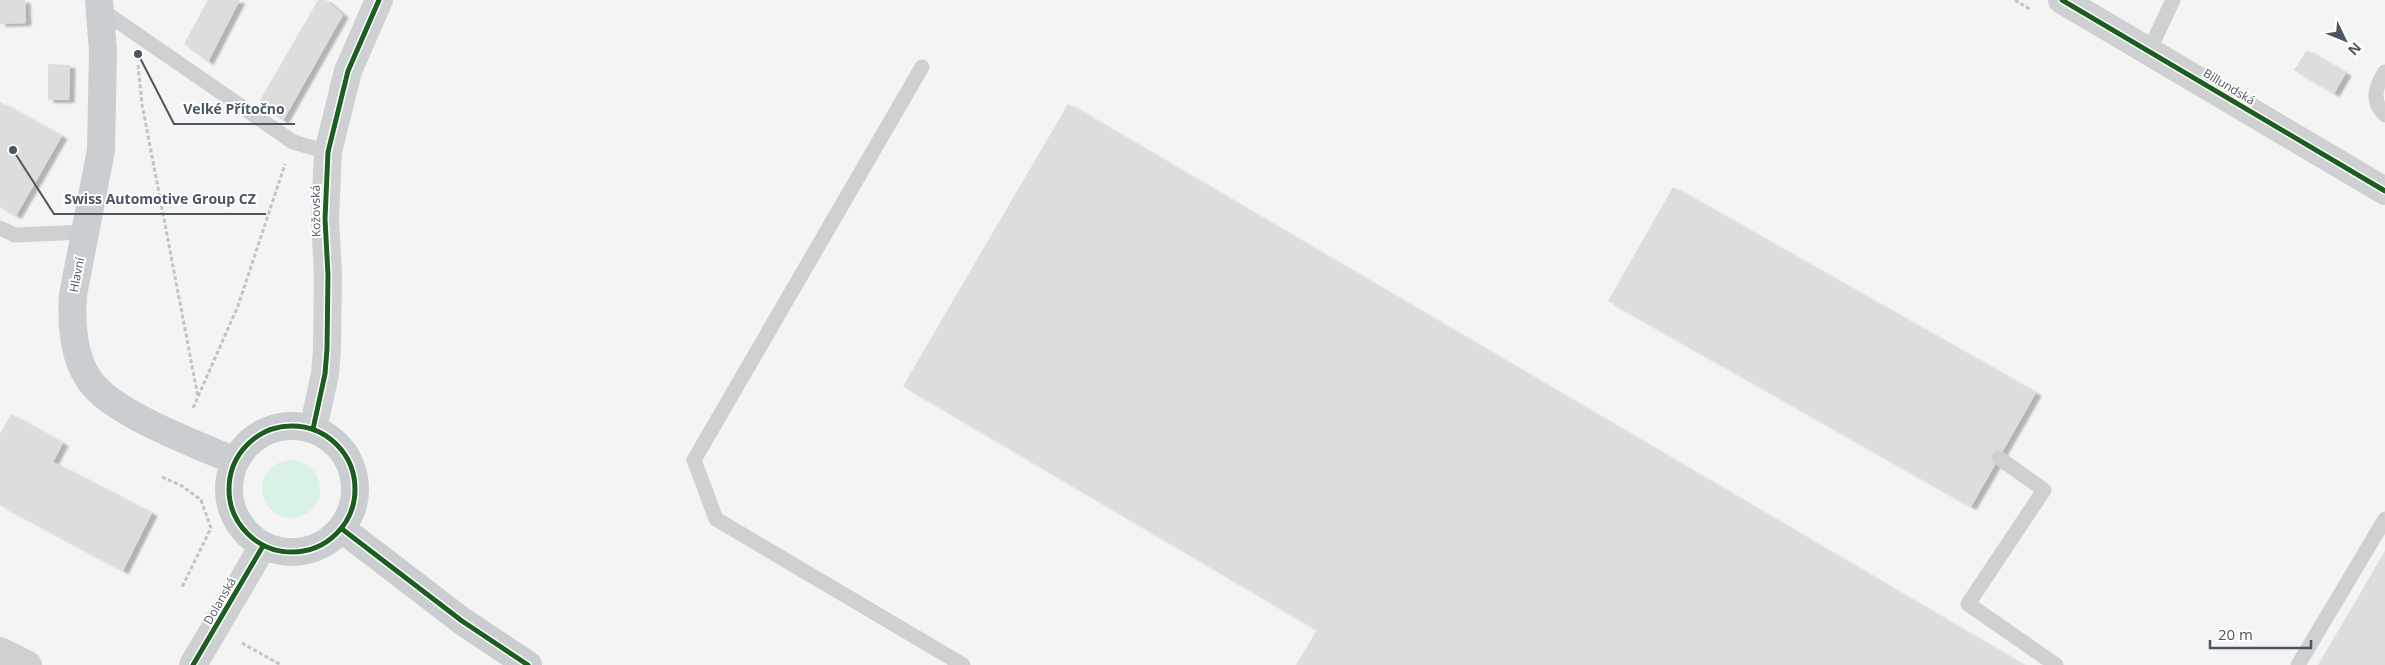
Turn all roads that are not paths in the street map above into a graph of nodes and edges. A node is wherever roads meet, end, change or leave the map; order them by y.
1 (379, 0) edge
2 (2062, 0) edge
3 (2173, 0) edge
4 (100, 4) edge
5 (2149, 51) junction
6 (922, 67) dead end
7 (2385, 72) edge
8 (2385, 115) edge
9 (328, 152) junction
10 (2385, 191) edge
11 (0, 228) edge
12 (85, 232) junction
13 (313, 429) junction
14 (1999, 458) dead end
15 (236, 461) junction
16 (2385, 518) edge
17 (342, 529) junction
18 (263, 546) junction
19 (0, 652) edge
20 (28, 665) edge
21 (194, 665) edge
22 (528, 665) edge
23 (963, 665) edge
24 (2056, 665) edge
25 (2298, 665) edge

1 - 9 street, Kožovská
2 - 5 street, Billundská
3 - 5 lane
4 - 9 lane
4 - 12 main road, Hlavní
5 - 10 street, Billundská
6 - 23 lane
7 - 8 lane
9 - 13 street, Kožovská
11 - 12 lane
12 - 15 main road, Hlavní
13 - 15 main road
13 - 17 main road
14 - 24 lane
15 - 18 main road
16 - 25 lane
17 - 18 main road
17 - 22 main road
18 - 21 street, Dolanská
19 - 20 street

